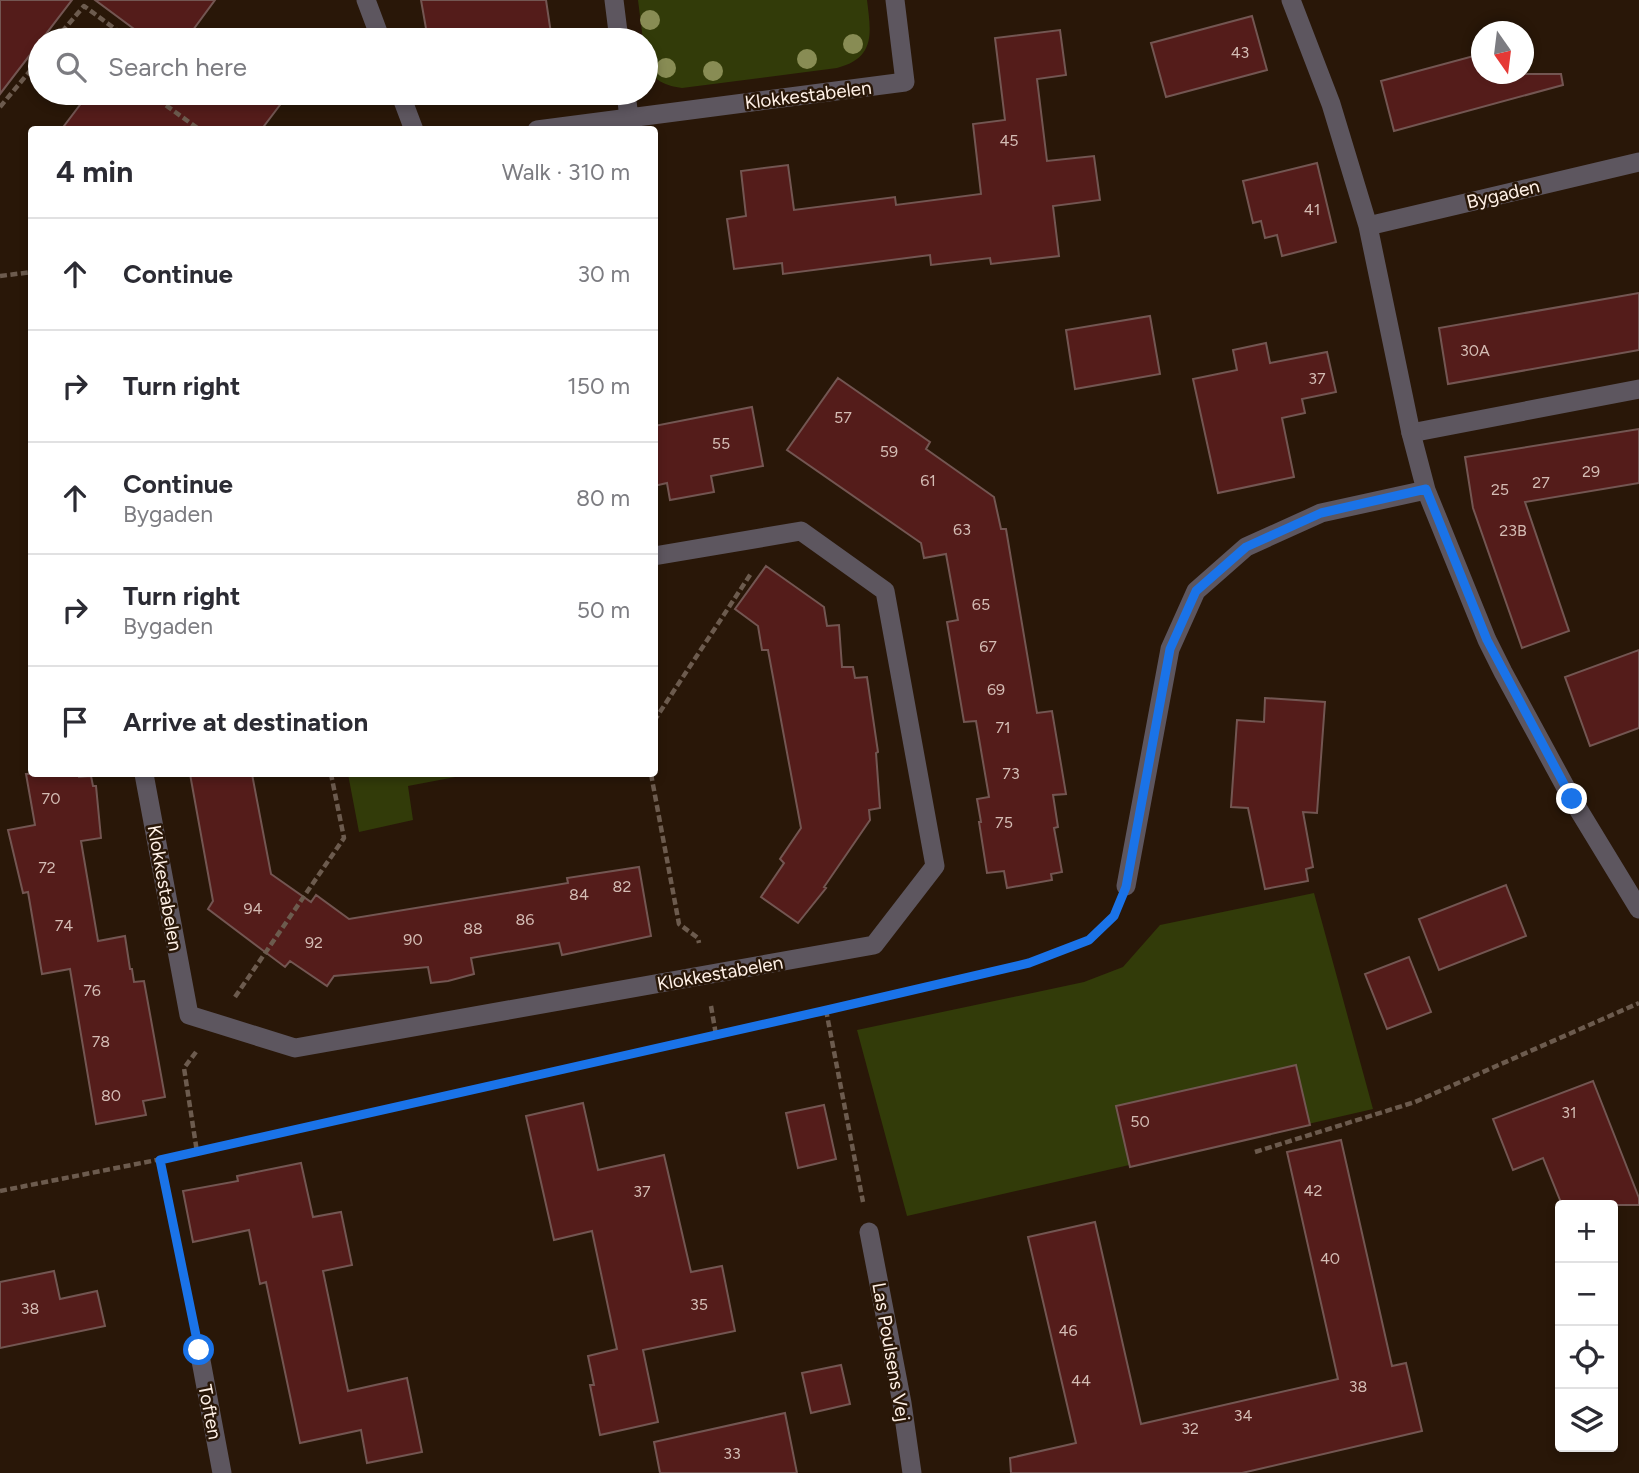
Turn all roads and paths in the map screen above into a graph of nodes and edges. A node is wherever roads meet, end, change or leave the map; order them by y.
1 (366, 0) edge
2 (614, 0) edge
3 (895, 0) edge
4 (1291, 0) edge
5 (65, 28) edge
6 (113, 28) edge
7 (376, 28) edge
8 (618, 28) edge
9 (28, 73) edge
10 (166, 105) edge
11 (405, 105) edge
12 (627, 105) edge
13 (0, 107) edge
14 (629, 118) junction
15 (194, 126) edge
16 (412, 126) edge
17 (568, 126) edge
18 (1639, 162) edge
19 (1368, 226) junction
20 (28, 272) edge
21 (0, 276) edge
22 (1639, 389) edge
23 (1411, 433) junction
24 (1426, 489) junction
25 (776, 535) junction
26 (658, 555) edge
27 (658, 714) edge
28 (145, 777) edge
29 (332, 777) edge
30 (652, 777) edge
31 (1126, 887) joint
32 (1639, 909) edge
33 (705, 975) junction
34 (1639, 1003) edge
35 (827, 1010) junction
36 (216, 1025) junction
37 (197, 1152) junction
38 (1255, 1152) dead end
39 (160, 1160) junction
40 (0, 1191) edge
41 (869, 1232) joint
42 (199, 1350) joint
43 (222, 1473) edge
44 (912, 1473) edge

1 - 7 street
2 - 8 street
3 - 14 street, Klokkestabelen
4 - 19 street
5 - 6 path
9 - 13 path
10 - 15 path
11 - 16 street
12 - 14 street
14 - 17 street, Klokkestabelen
18 - 19 street, Bygaden
19 - 23 street
20 - 21 path
22 - 23 street
23 - 24 street
24 - 31 street
24 - 32 street
25 - 26 street, Klokkestabelen
25 - 27 path
25 - 33 street, Klokkestabelen
28 - 36 street, Klokkestabelen
29 - 36 path
30 - 33 path
31 - 35 path
33 - 36 street, Klokkestabelen
34 - 38 path
35 - 37 path
35 - 41 path
36 - 37 path
37 - 39 path
39 - 40 path
39 - 42 path
41 - 44 street, Las Poulsens Vej
42 - 43 street, Toften

